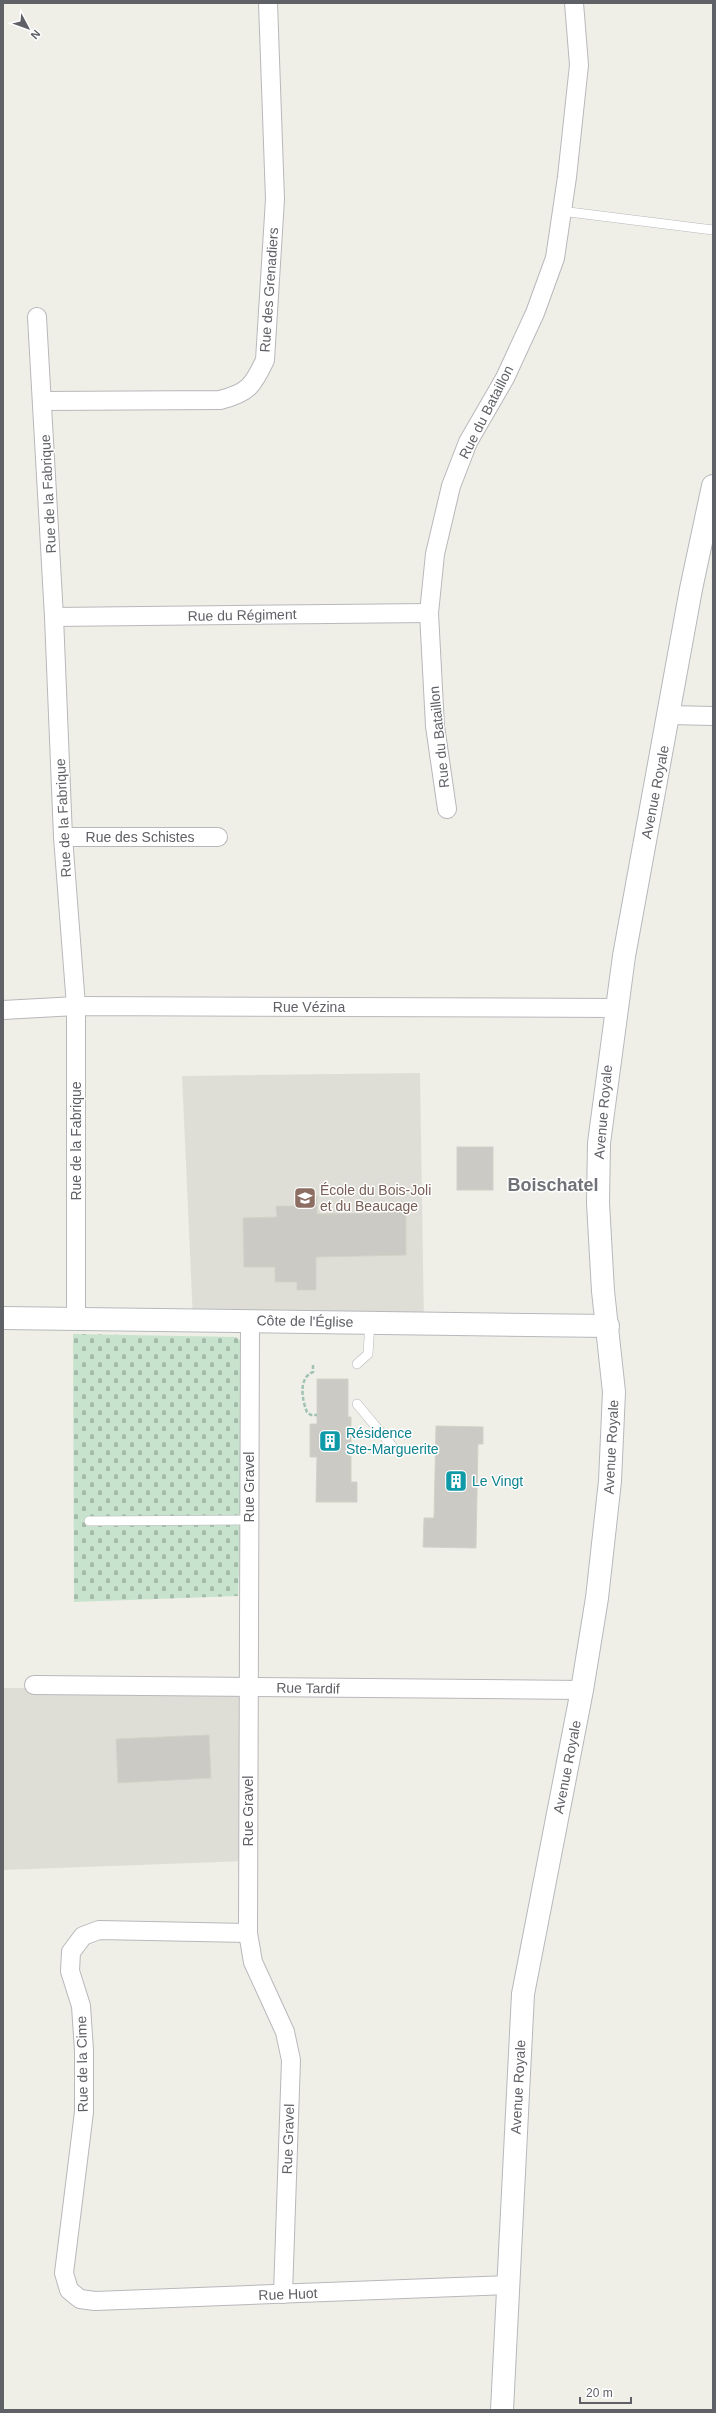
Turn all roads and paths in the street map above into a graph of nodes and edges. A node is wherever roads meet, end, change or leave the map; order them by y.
1 (268, 3) edge
2 (574, 3) edge
3 (561, 211) junction
4 (713, 230) edge
5 (37, 317) dead end
6 (43, 402) junction
7 (713, 486) edge
8 (429, 613) junction
9 (54, 617) junction
10 (670, 715) junction
11 (713, 716) edge
12 (447, 809) dead end
13 (63, 837) junction
14 (218, 837) dead end
15 (76, 1006) junction
16 (616, 1008) junction
17 (3, 1010) edge
18 (3, 1318) edge
19 (76, 1319) junction
20 (250, 1321) junction
21 (370, 1322) junction
22 (608, 1326) junction
23 (357, 1364) dead end
24 (313, 1365) dead end
25 (357, 1404) dead end
26 (317, 1414) dead end
27 (392, 1446) dead end
28 (249, 1520) junction
29 (89, 1521) dead end
30 (34, 1685) dead end
31 (249, 1687) junction
32 (582, 1690) junction
33 (248, 1933) junction
34 (509, 2285) junction
35 (69, 2290) joint
36 (282, 2294) junction
37 (502, 2410) edge

1 - 6 street, Rue des Grenadiers
2 - 3 street, Rue du Bataillon
3 - 4 lane
3 - 8 street, Rue du Bataillon
5 - 6 street, Rue de la Fabrique
6 - 9 street, Rue de la Fabrique
7 - 10 main road, Avenue Royale
8 - 9 street, Rue du Régiment
8 - 12 street, Rue du Bataillon
9 - 13 street, Rue de la Fabrique
10 - 11 street
10 - 16 main road, Avenue Royale
13 - 14 street, Rue des Schistes
13 - 15 street, Rue de la Fabrique
15 - 16 street, Rue Vézina
15 - 17 street, Rue Vézina
15 - 19 street, Rue de la Fabrique
16 - 22 main road, Avenue Royale
18 - 19 main road, Côte de l'Église
19 - 20 main road, Côte de l'Église
20 - 21 main road, Côte de l'Église
20 - 28 street, Rue Gravel
21 - 22 main road, Côte de l'Église
21 - 23 lane
22 - 32 main road, Avenue Royale
24 - 26 path
25 - 27 lane
28 - 29 lane
28 - 31 street, Rue Gravel
30 - 31 street, Rue Tardif
31 - 32 street, Rue Tardif
31 - 33 street, Rue Gravel
32 - 34 main road, Avenue Royale
33 - 35 street, Rue de la Cime
33 - 36 street, Rue Gravel
34 - 36 street, Rue Huot
34 - 37 main road, Avenue Royale
35 - 36 street, Rue Huot

